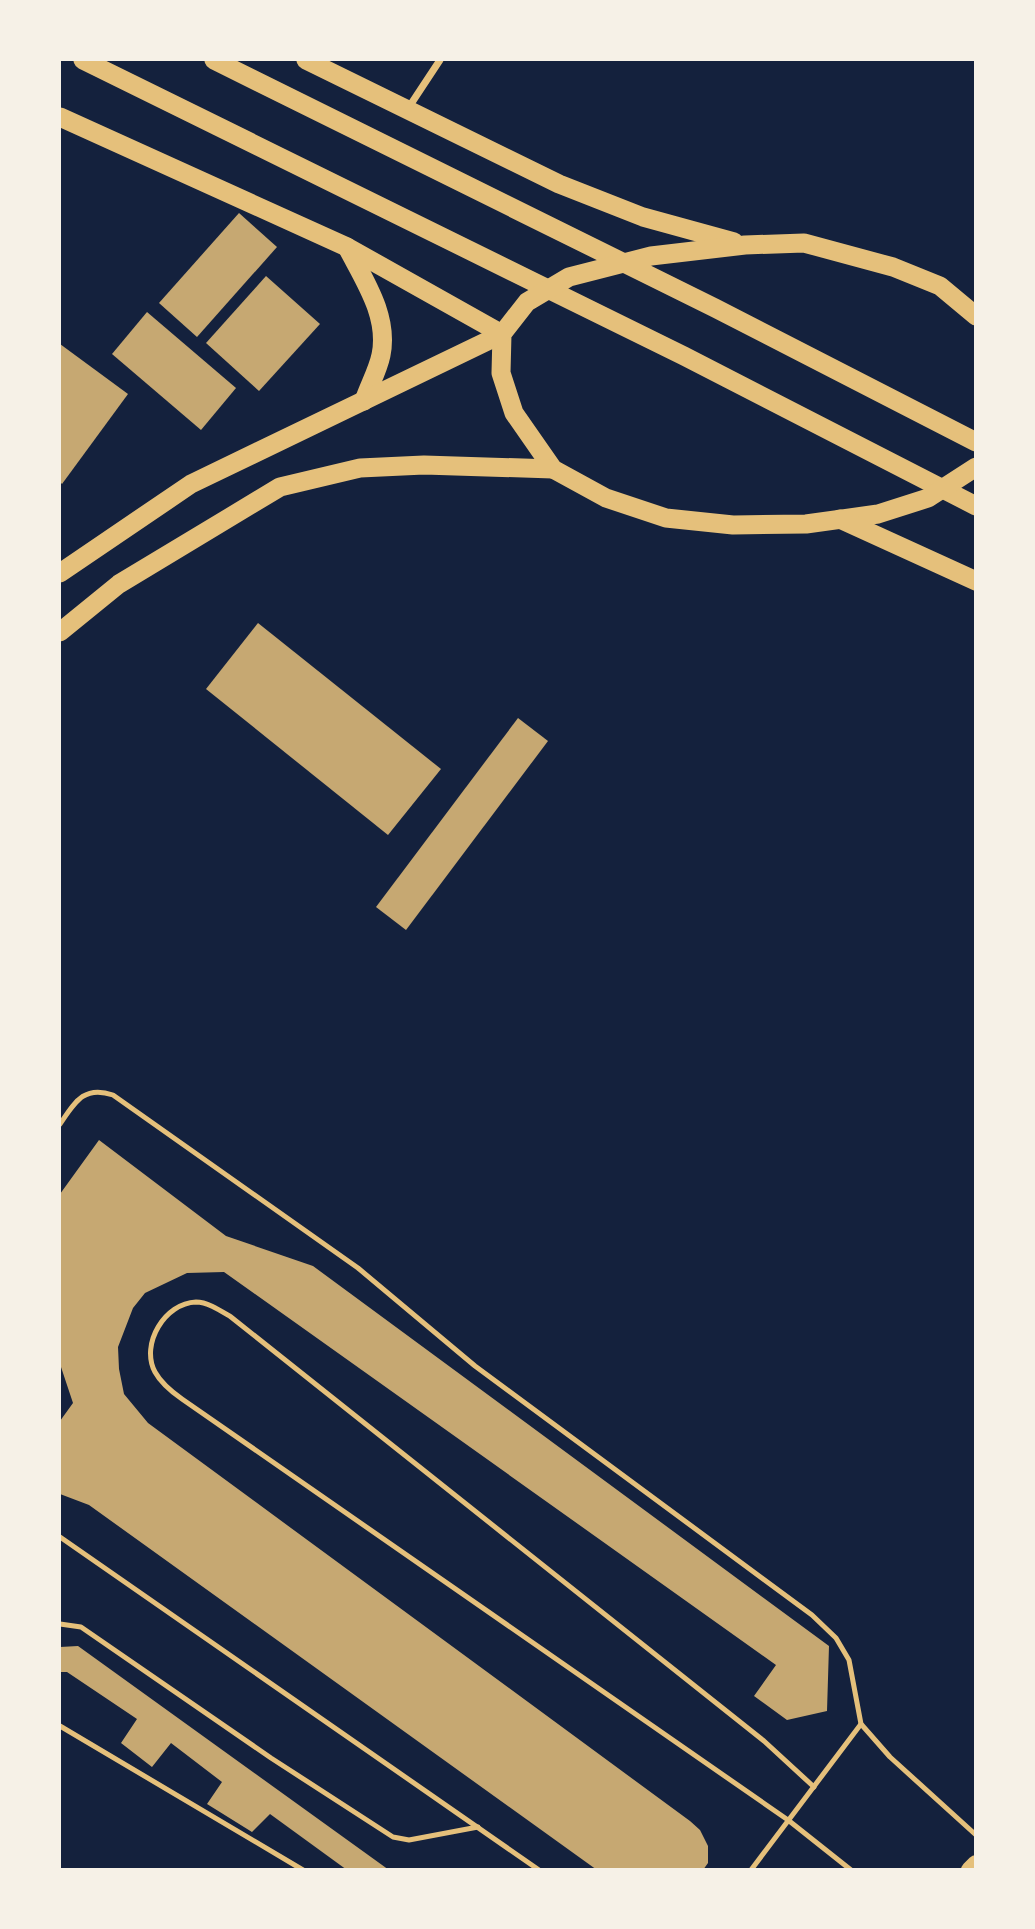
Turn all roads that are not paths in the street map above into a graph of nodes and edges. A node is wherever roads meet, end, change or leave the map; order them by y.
1 (83, 60) edge
2 (214, 60) edge
3 (306, 60) edge
4 (440, 60) edge
5 (407, 111) junction
6 (60, 117) edge
7 (745, 245) junction
8 (347, 247) junction
9 (974, 312) edge
10 (502, 334) junction
11 (364, 401) junction
12 (975, 442) edge
13 (975, 467) edge
14 (553, 469) junction
15 (975, 506) edge
16 (839, 519) junction
17 (60, 573) edge
18 (975, 581) edge
19 (60, 632) edge
20 (60, 1124) edge
21 (60, 1537) edge
22 (60, 1623) edge
23 (861, 1724) junction
24 (60, 1727) edge
25 (814, 1787) junction
26 (788, 1820) junction
27 (478, 1827) junction
28 (975, 1835) edge
29 (975, 1864) edge
30 (303, 1870) edge
31 (539, 1870) edge
32 (751, 1870) edge
33 (851, 1870) edge
34 (970, 1870) edge

1 - 15 highway
2 - 12 highway
3 - 5 highway
4 - 5 street
5 - 7 highway
6 - 8 highway
7 - 9 highway
7 - 10 highway
8 - 10 highway
8 - 11 highway
10 - 11 highway
10 - 14 highway
11 - 17 highway
13 - 16 highway
14 - 16 highway
14 - 19 highway
16 - 18 highway
20 - 23 lane
21 - 27 lane
22 - 27 lane
23 - 25 lane
23 - 28 lane
24 - 30 lane
25 - 26 lane
25 - 26 lane
26 - 32 lane
26 - 33 lane
27 - 31 lane
29 - 34 main road

